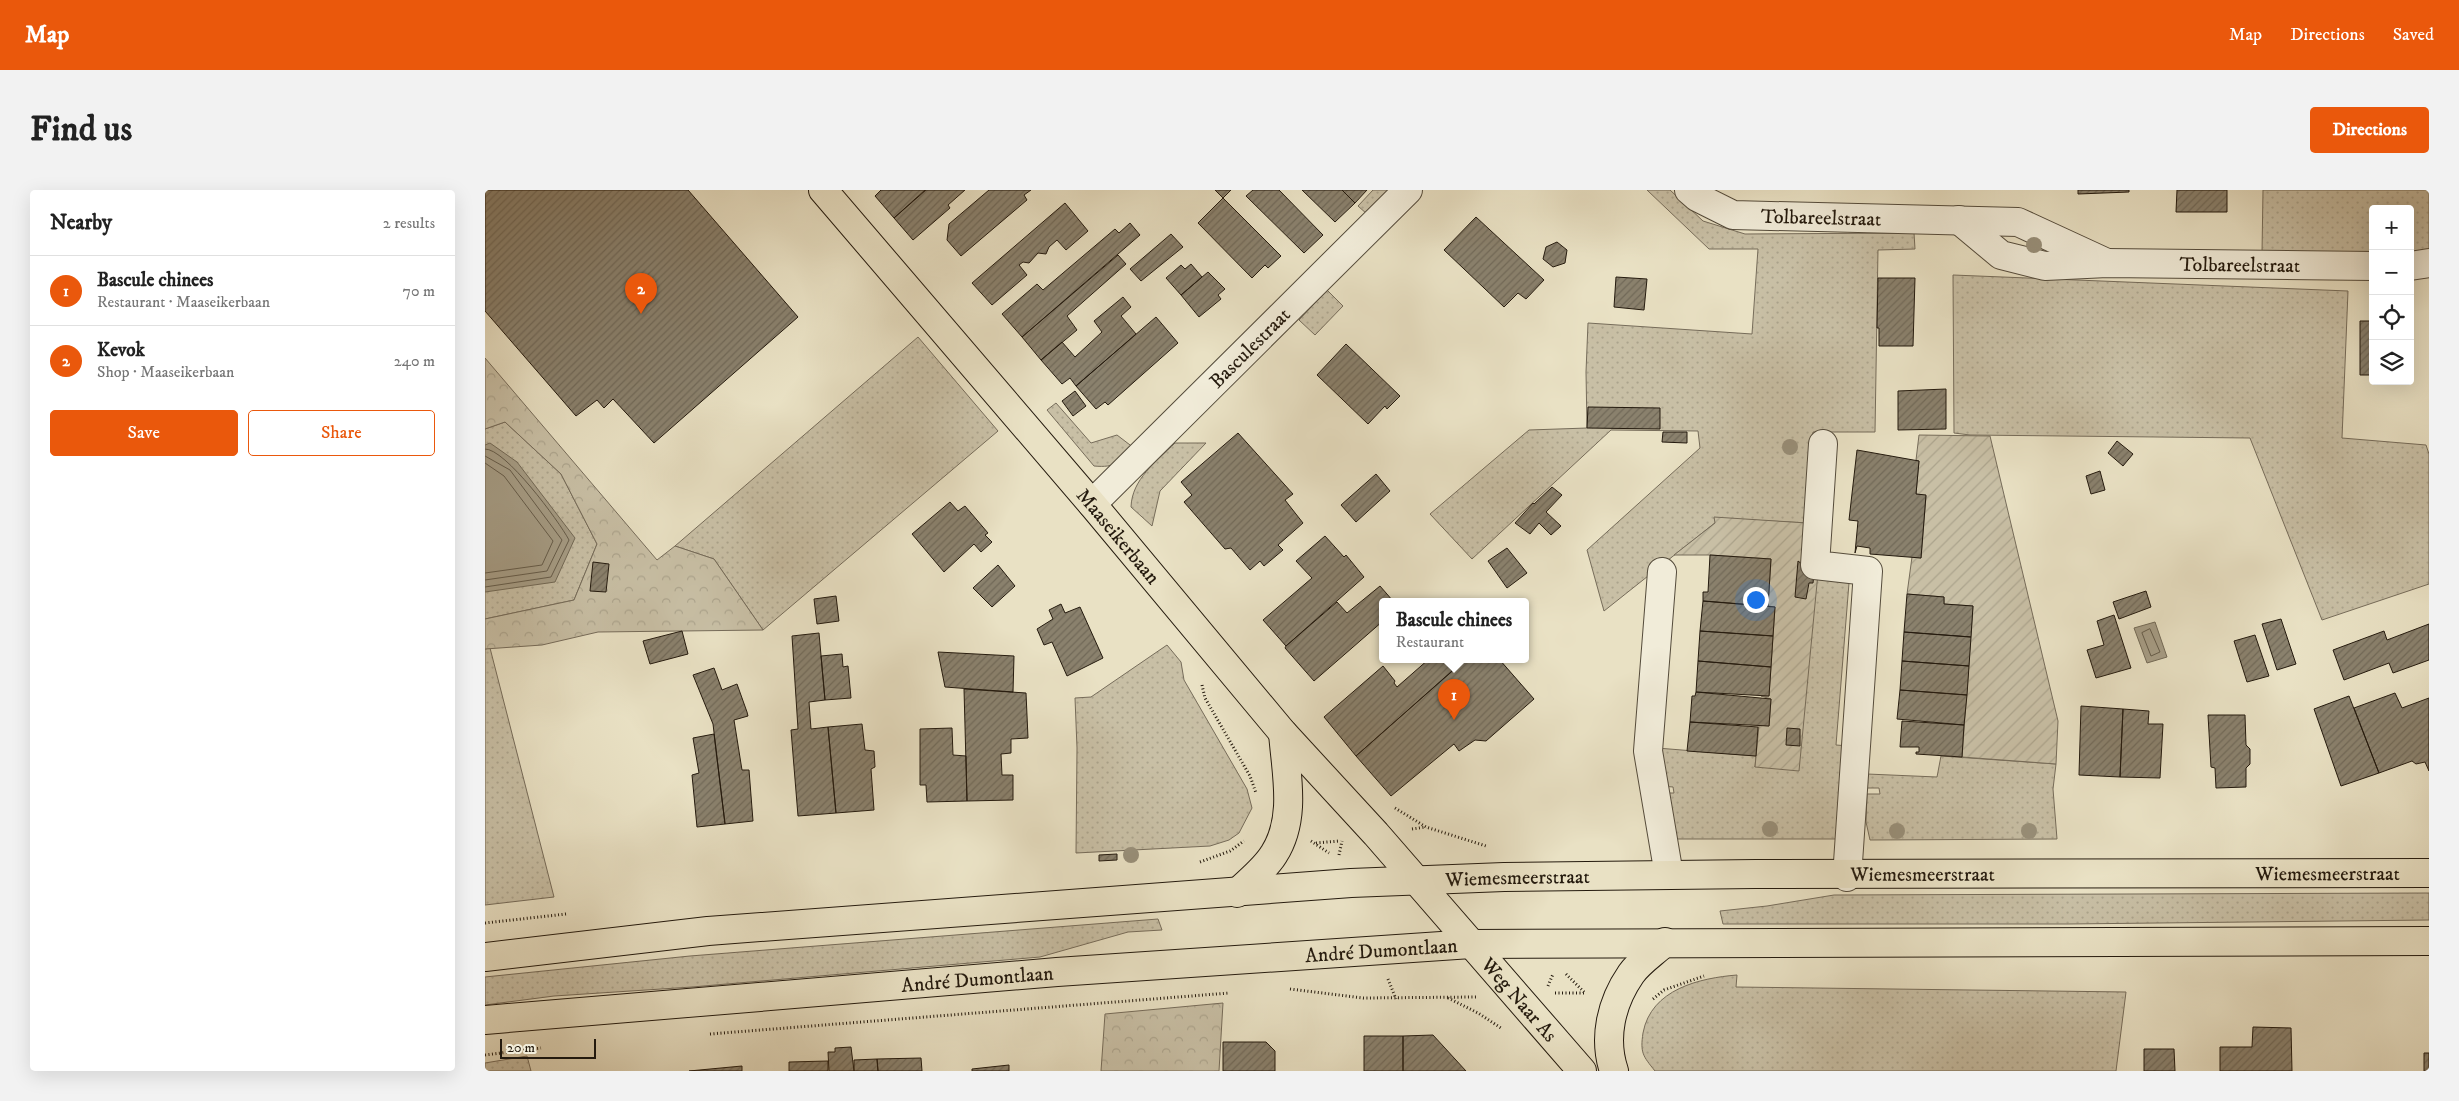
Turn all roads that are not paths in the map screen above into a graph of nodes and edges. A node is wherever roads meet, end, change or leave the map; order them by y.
1 (823, 190) edge
2 (1408, 190) edge
3 (1689, 190) edge
4 (1959, 220) junction
5 (2107, 263) junction
6 (2429, 263) edge
7 (2414, 265) edge
8 (2369, 266) edge
9 (1823, 444) dead end
10 (1091, 504) junction
11 (1662, 572) dead end
12 (1283, 733) junction
13 (2429, 873) edge
14 (1669, 875) junction
15 (1847, 875) junction
16 (1417, 881) junction
17 (1237, 893) junction
18 (2429, 941) edge
19 (1665, 942) junction
20 (1471, 944) junction
21 (485, 957) edge
22 (485, 1020) edge
23 (1582, 1071) edge
24 (1615, 1071) edge

1 - 10 main road, Maaseikerbaan
2 - 10 street, Basculestraat
3 - 4 street, Tolbareelstraat
4 - 5 street, Tolbareelstraat
4 - 5 street, Tolbareelstraat
5 - 8 street, Tolbareelstraat
6 - 7 street
9 - 15 street
10 - 12 main road, Maaseikerbaan
11 - 14 street
12 - 16 main road, Maaseikerbaan
12 - 17 main road
13 - 15 main road, Wiemesmeerstraat
14 - 15 main road, Wiemesmeerstraat
14 - 16 main road, Wiemesmeerstraat
16 - 17 main road
16 - 20 main road, Weg Naar As
17 - 21 main road
18 - 19 main road
19 - 20 main road
19 - 24 main road
20 - 22 main road, André Dumontlaan
20 - 23 main road, Weg Naar As

